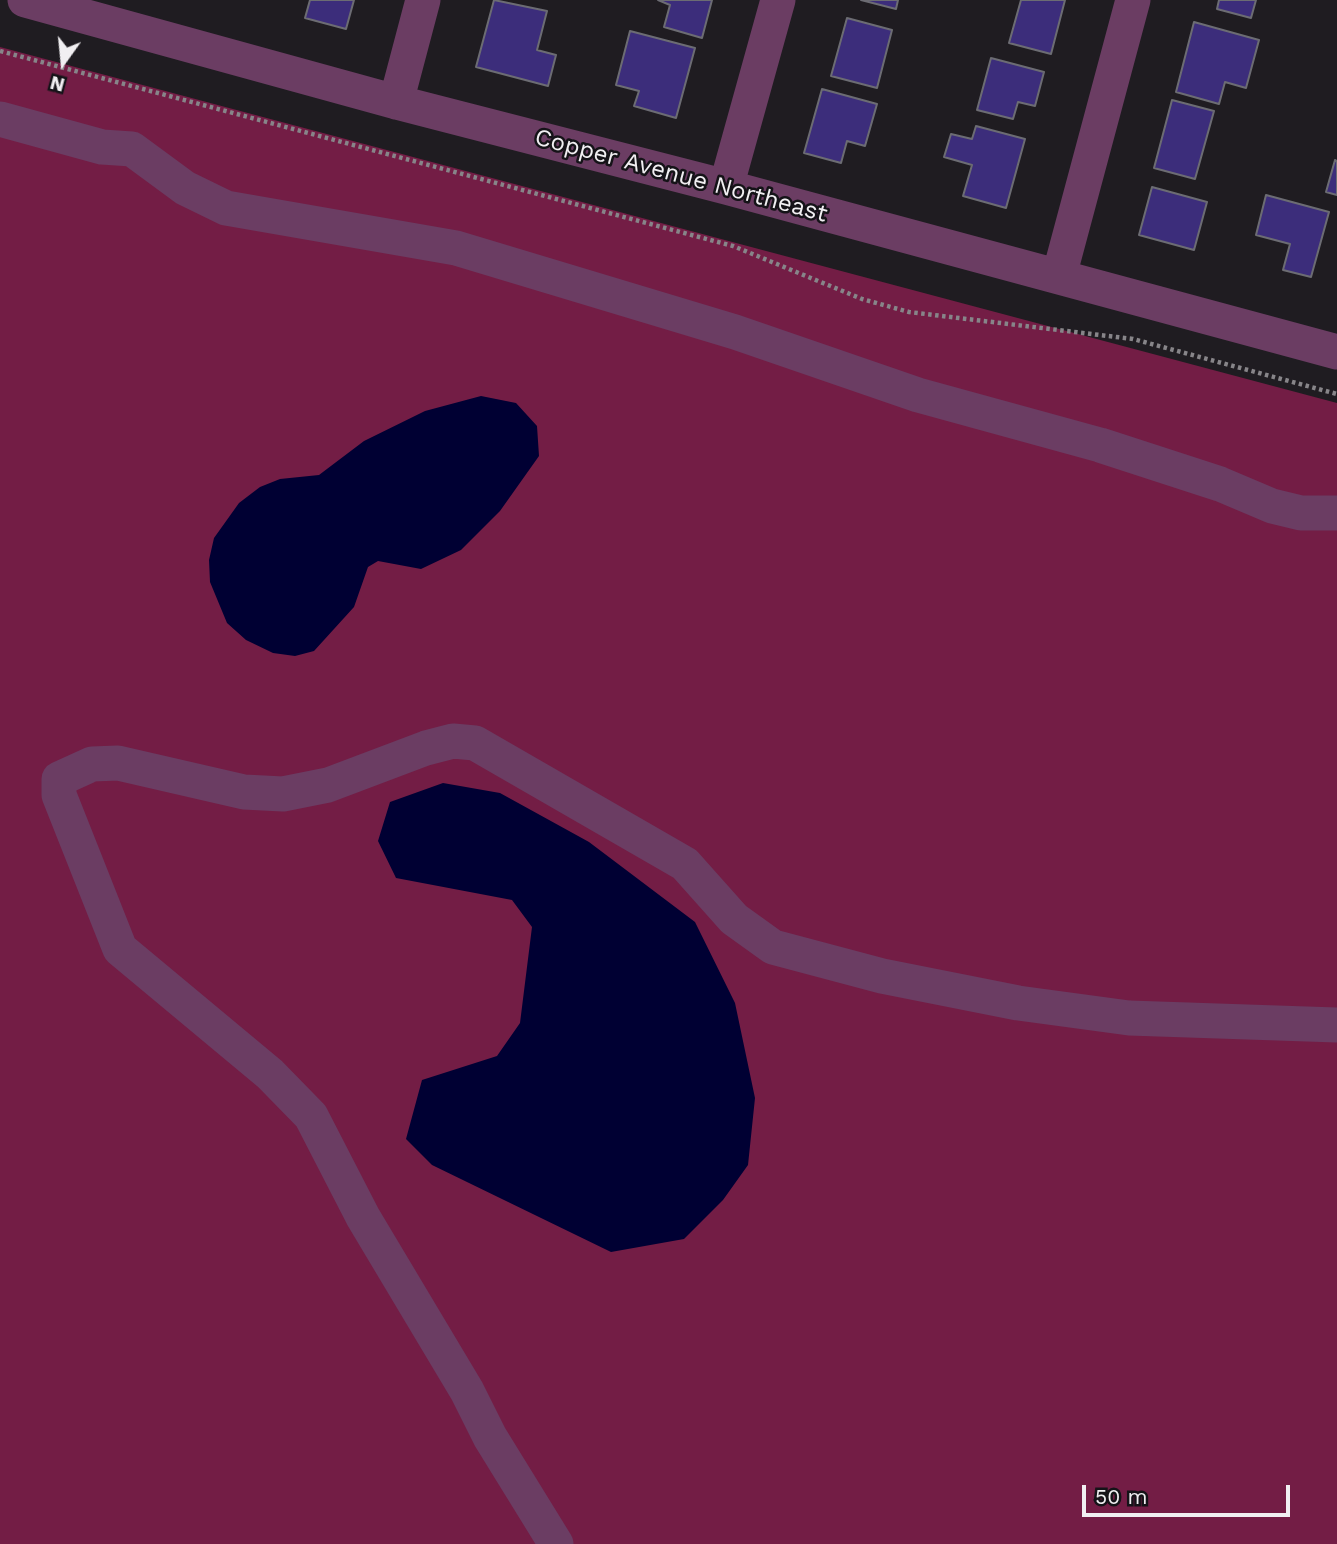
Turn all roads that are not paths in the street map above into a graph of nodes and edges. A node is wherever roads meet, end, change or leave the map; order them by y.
1 (25, 0) edge
2 (423, 0) edge
3 (778, 0) edge
4 (1133, 0) edge
5 (68, 5) edge
6 (396, 102) junction
7 (0, 119) edge
8 (726, 187) junction
9 (1059, 276) junction
10 (1337, 352) edge
11 (1337, 513) edge
12 (1337, 1025) edge
13 (556, 1544) edge

1 - 5 street, Copper Avenue Northeast
2 - 6 street
3 - 8 street
4 - 9 street
5 - 6 street, Copper Avenue Northeast
6 - 8 street, Copper Avenue Northeast
7 - 11 street
8 - 9 street, Copper Avenue Northeast
9 - 10 street, Copper Avenue Northeast
12 - 13 street

